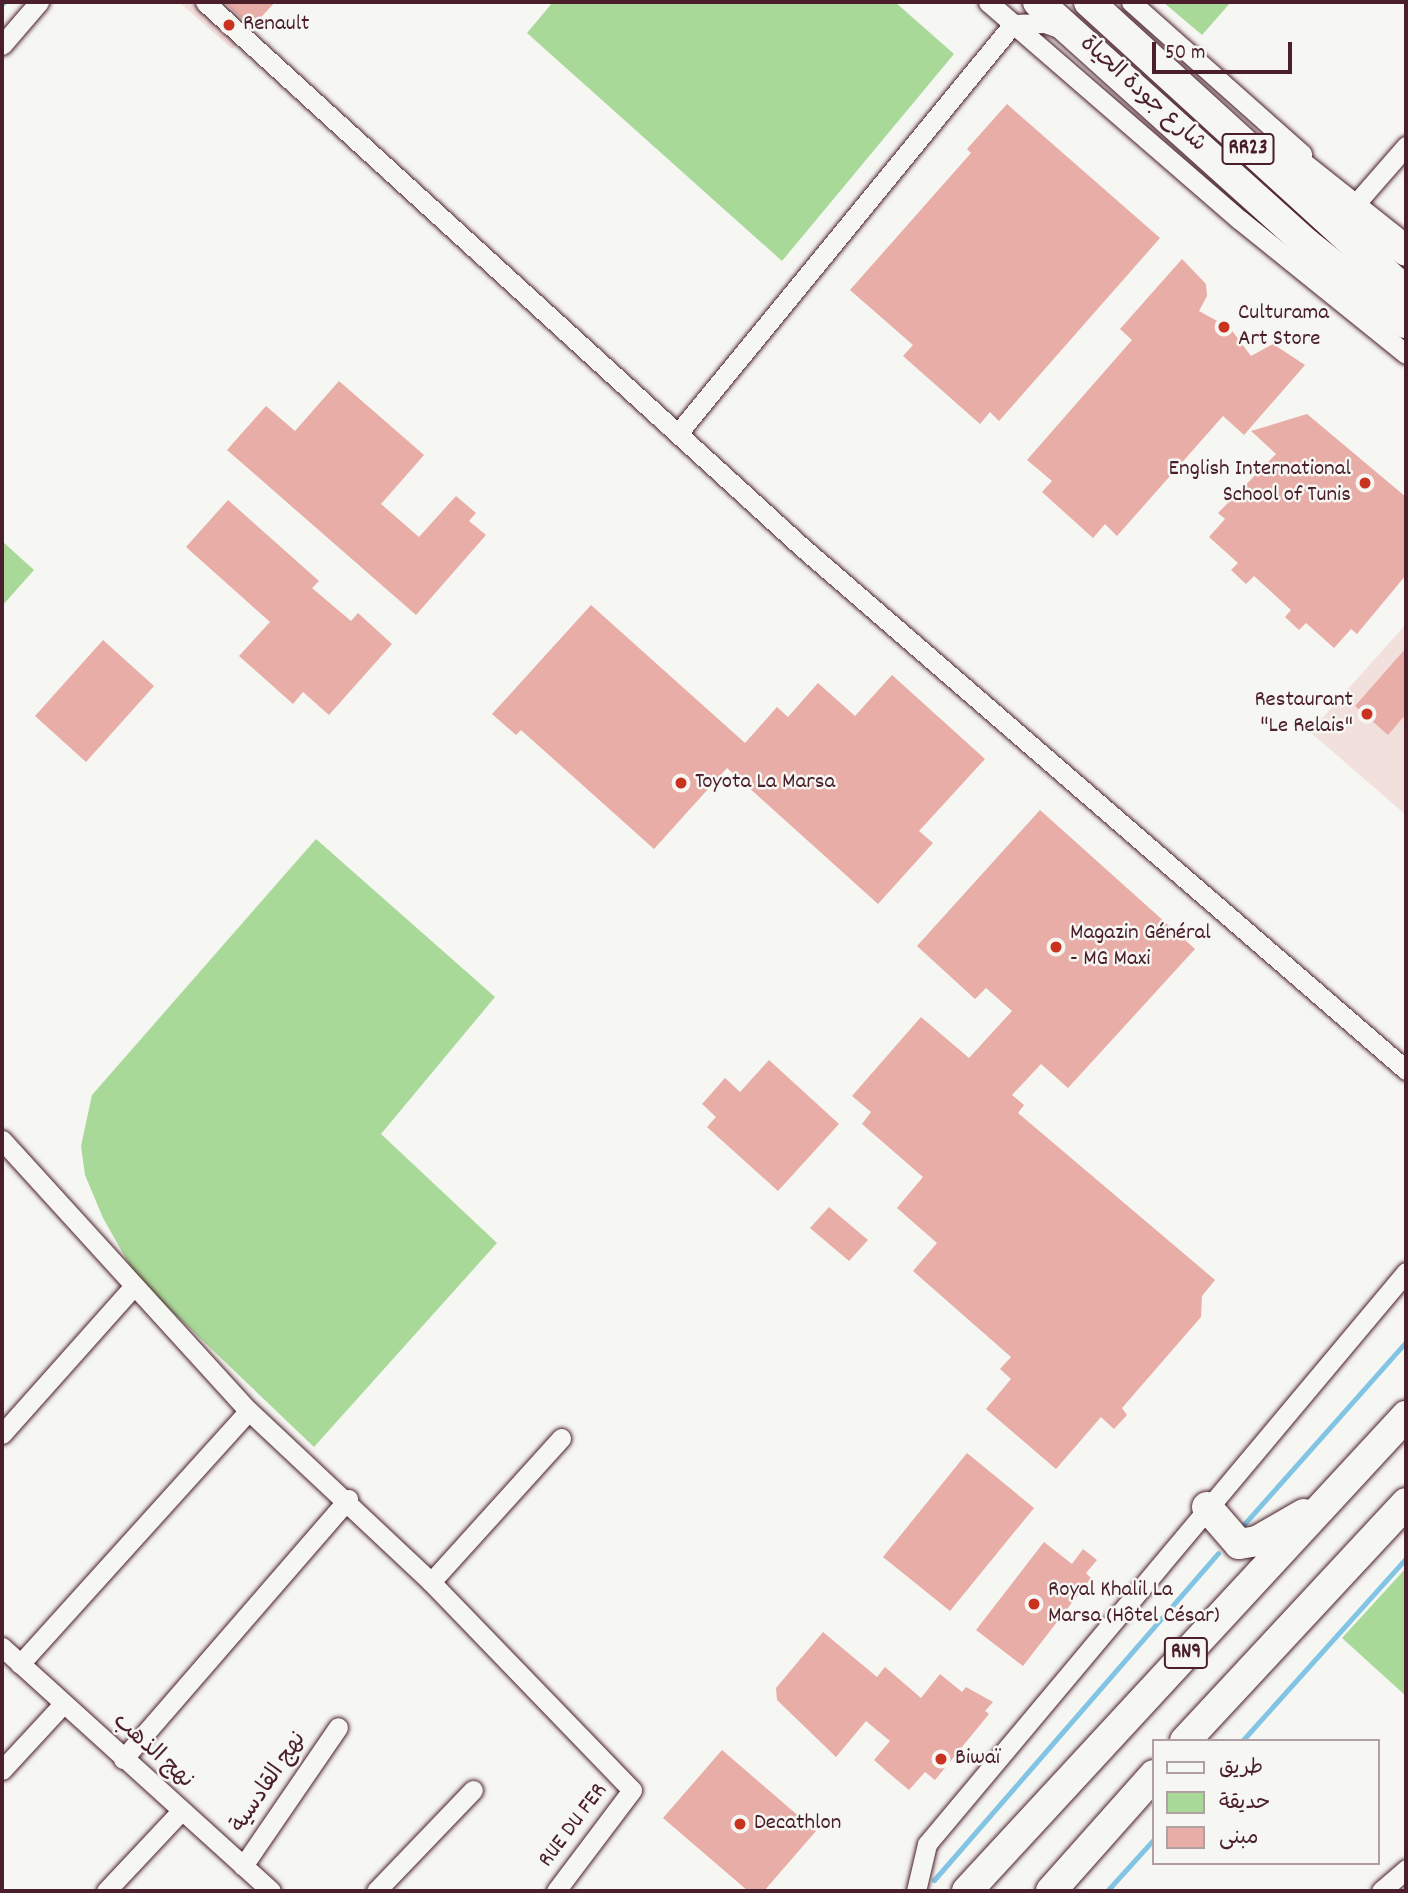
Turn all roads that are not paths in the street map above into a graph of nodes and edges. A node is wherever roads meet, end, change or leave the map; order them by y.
1 (39, 2) edge
2 (205, 2) edge
3 (988, 2) edge
4 (1038, 2) edge
5 (1130, 2) edge
6 (1090, 3) edge
7 (1013, 24) junction
8 (1076, 35) junction
9 (2, 45) edge
10 (1406, 146) edge
11 (1353, 207) junction
12 (1307, 244) junction
13 (1399, 246) edge
14 (1406, 291) edge
15 (1406, 323) edge
16 (1406, 335) edge
17 (1406, 354) edge
18 (679, 432) junction
19 (1406, 1070) edge
20 (2, 1140) edge
21 (1406, 1272) edge
22 (133, 1287) junction
23 (249, 1411) junction
24 (1406, 1416) edge
25 (2, 1434) edge
26 (561, 1438) dead end
27 (1332, 1497) junction
28 (348, 1499) junction
29 (1406, 1503) edge
30 (1207, 1507) junction
31 (431, 1581) junction
32 (2, 1647) edge
33 (20, 1664) junction
34 (62, 1705) junction
35 (338, 1727) dead end
36 (1187, 1739) edge
37 (123, 1759) junction
38 (2, 1770) edge
39 (1152, 1777) edge
40 (473, 1790) dead end
41 (181, 1811) junction
42 (243, 1866) junction
43 (1406, 1869) edge
44 (106, 1891) edge
45 (271, 1891) edge
46 (376, 1891) edge
47 (556, 1891) edge
48 (916, 1891) edge
49 (967, 1891) edge
50 (1051, 1891) edge
51 (1381, 1891) edge

1 - 9 street
2 - 18 street
3 - 7 street
4 - 8 highway, شارع جودة الحياة / RR23
5 - 11 street
6 - 11 highway
6 - 14 highway, شارع جودة الحياة / RR23
7 - 8 street
7 - 17 street
7 - 18 street
8 - 12 highway, شارع جودة الحياة / RR23
10 - 11 street
11 - 13 highway
12 - 15 highway, شارع جودة الحياة / RR23
12 - 16 highway
18 - 19 street
20 - 22 street
21 - 30 street
22 - 23 street
22 - 25 street
23 - 28 street
23 - 33 street
24 - 27 highway, RN9
26 - 31 street
27 - 30 highway
27 - 49 highway, RN9
28 - 31 street
28 - 37 street
29 - 36 highway, RN9
30 - 48 street
31 - 47 street, RUE DU FER
32 - 33 street, نهج الذهب
33 - 34 street, نهج الذهب
34 - 37 street, نهج الذهب
34 - 38 street
35 - 42 street, نهج القادسية
37 - 41 street, نهج الذهب
39 - 50 highway
40 - 46 street
41 - 42 street, نهج الذهب
41 - 44 street
42 - 45 street, نهج الذهب
43 - 51 street

